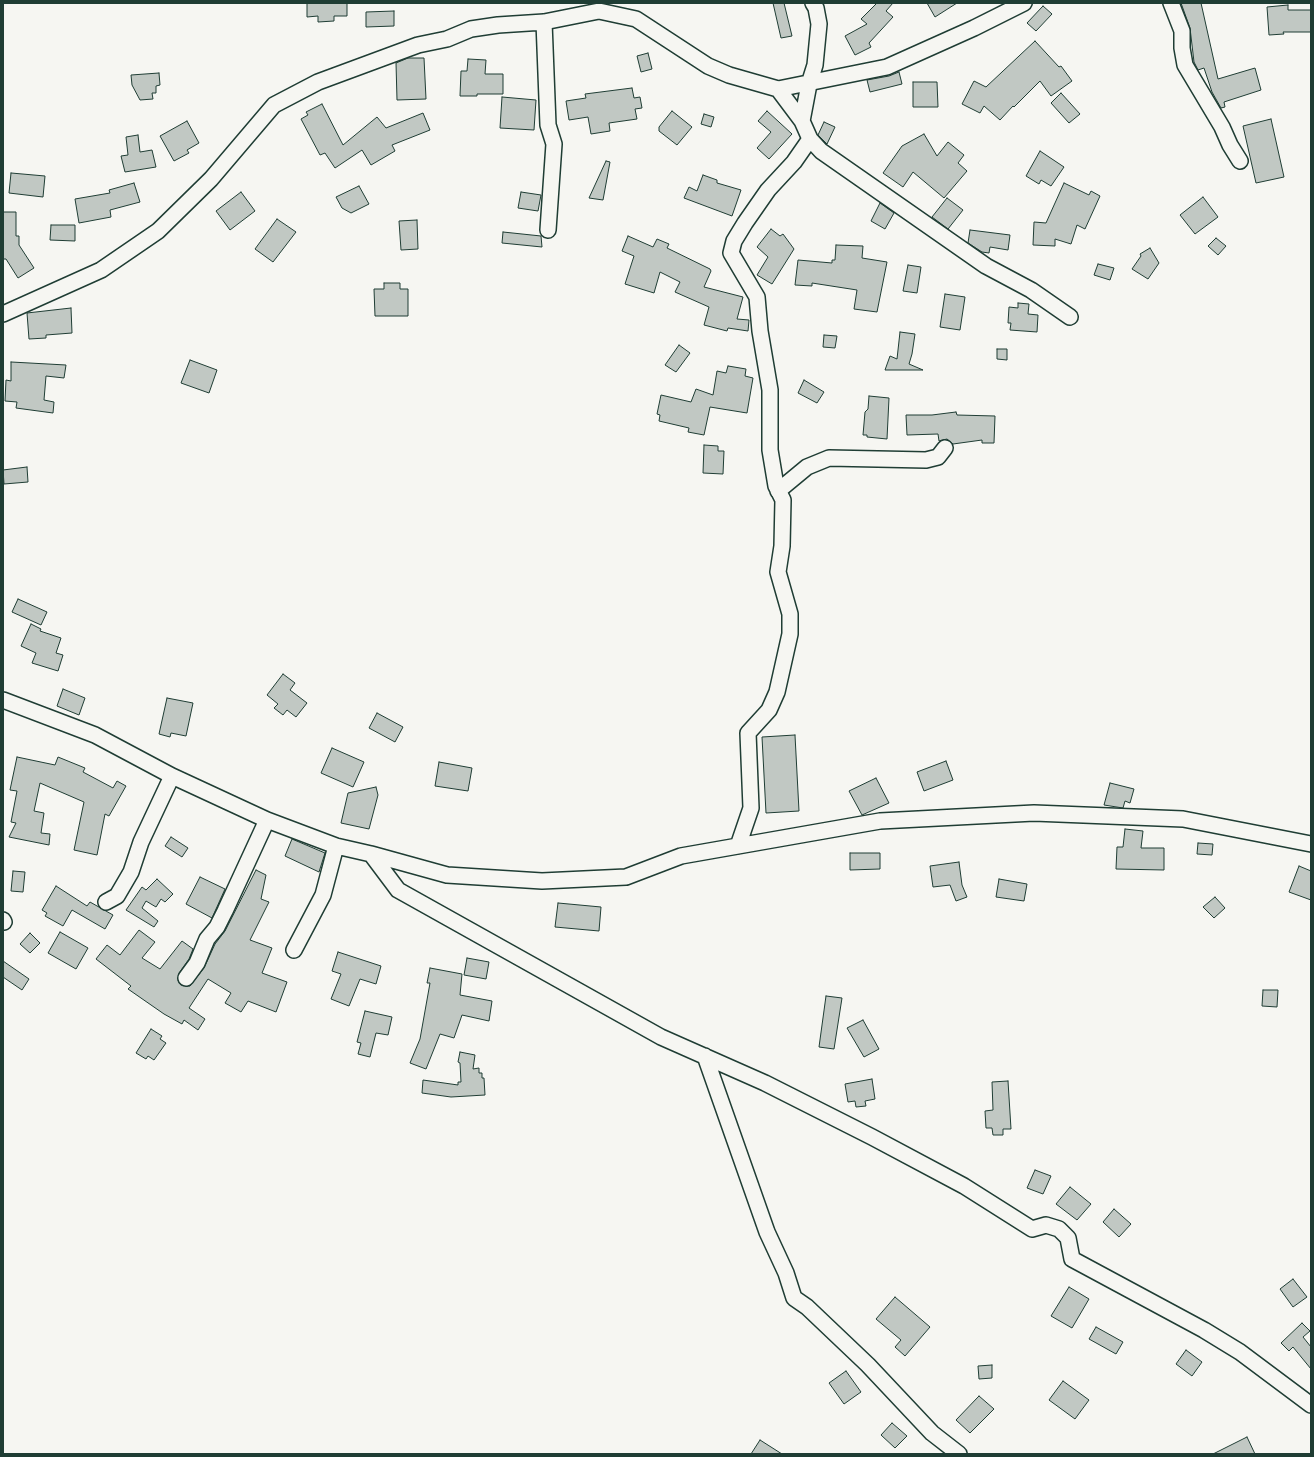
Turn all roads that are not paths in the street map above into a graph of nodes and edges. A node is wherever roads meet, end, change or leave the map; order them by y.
1 (814, 3) edge
2 (1024, 3) edge
3 (1171, 3) edge
4 (544, 22) junction
5 (809, 84) junction
6 (778, 89) junction
7 (802, 121) junction
8 (810, 139) junction
9 (1240, 161) dead end
10 (548, 230) dead end
11 (3, 314) edge
12 (1070, 317) dead end
13 (945, 448) dead end
14 (778, 490) junction
15 (4, 705) edge
16 (172, 776) junction
17 (267, 820) junction
18 (1311, 844) edge
19 (336, 846) junction
20 (738, 846) junction
21 (370, 854) junction
22 (106, 902) dead end
23 (294, 950) dead end
24 (186, 978) dead end
25 (705, 1056) junction
26 (1311, 1405) edge
27 (959, 1454) edge

1 - 5 street
2 - 5 street
3 - 9 street
4 - 6 street
4 - 10 street
4 - 11 street
5 - 6 street
5 - 7 street
6 - 7 street
7 - 8 street
8 - 12 street
8 - 14 street
13 - 14 street
14 - 20 street
15 - 16 street
16 - 17 street
16 - 22 street
17 - 19 street
17 - 24 street
18 - 20 street
19 - 21 street
19 - 23 street
20 - 21 street
21 - 25 street
25 - 26 street
25 - 27 street

